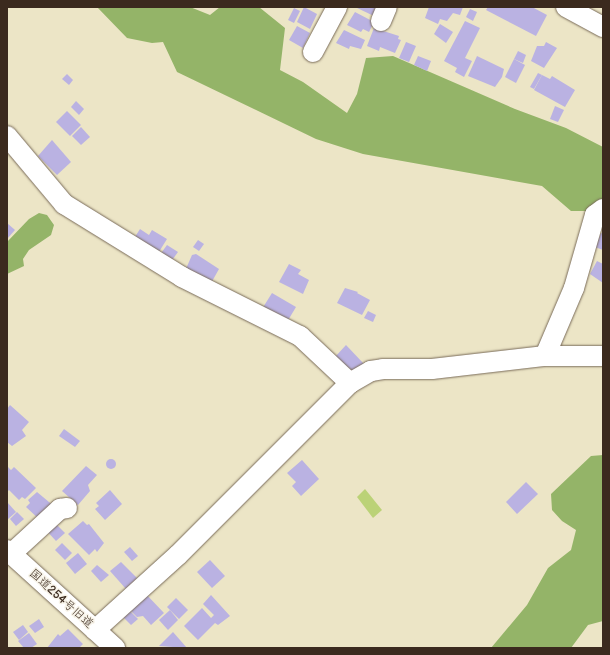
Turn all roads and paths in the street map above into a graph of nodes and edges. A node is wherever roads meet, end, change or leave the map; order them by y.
1 (337, 7) edge
2 (566, 7) edge
3 (603, 27) edge
4 (313, 52) dead end
5 (7, 136) edge
6 (603, 209) edge
7 (545, 356) junction
8 (603, 356) edge
9 (350, 383) junction
10 (67, 508) dead end
11 (8, 551) edge
12 (95, 630) junction
13 (115, 648) edge

1 - 4 street
2 - 3 street
5 - 9 street
6 - 7 street
7 - 8 street
7 - 9 street
9 - 12 street
10 - 11 street
11 - 12 street, 国道254号旧道
12 - 13 street, 国道254号旧道

